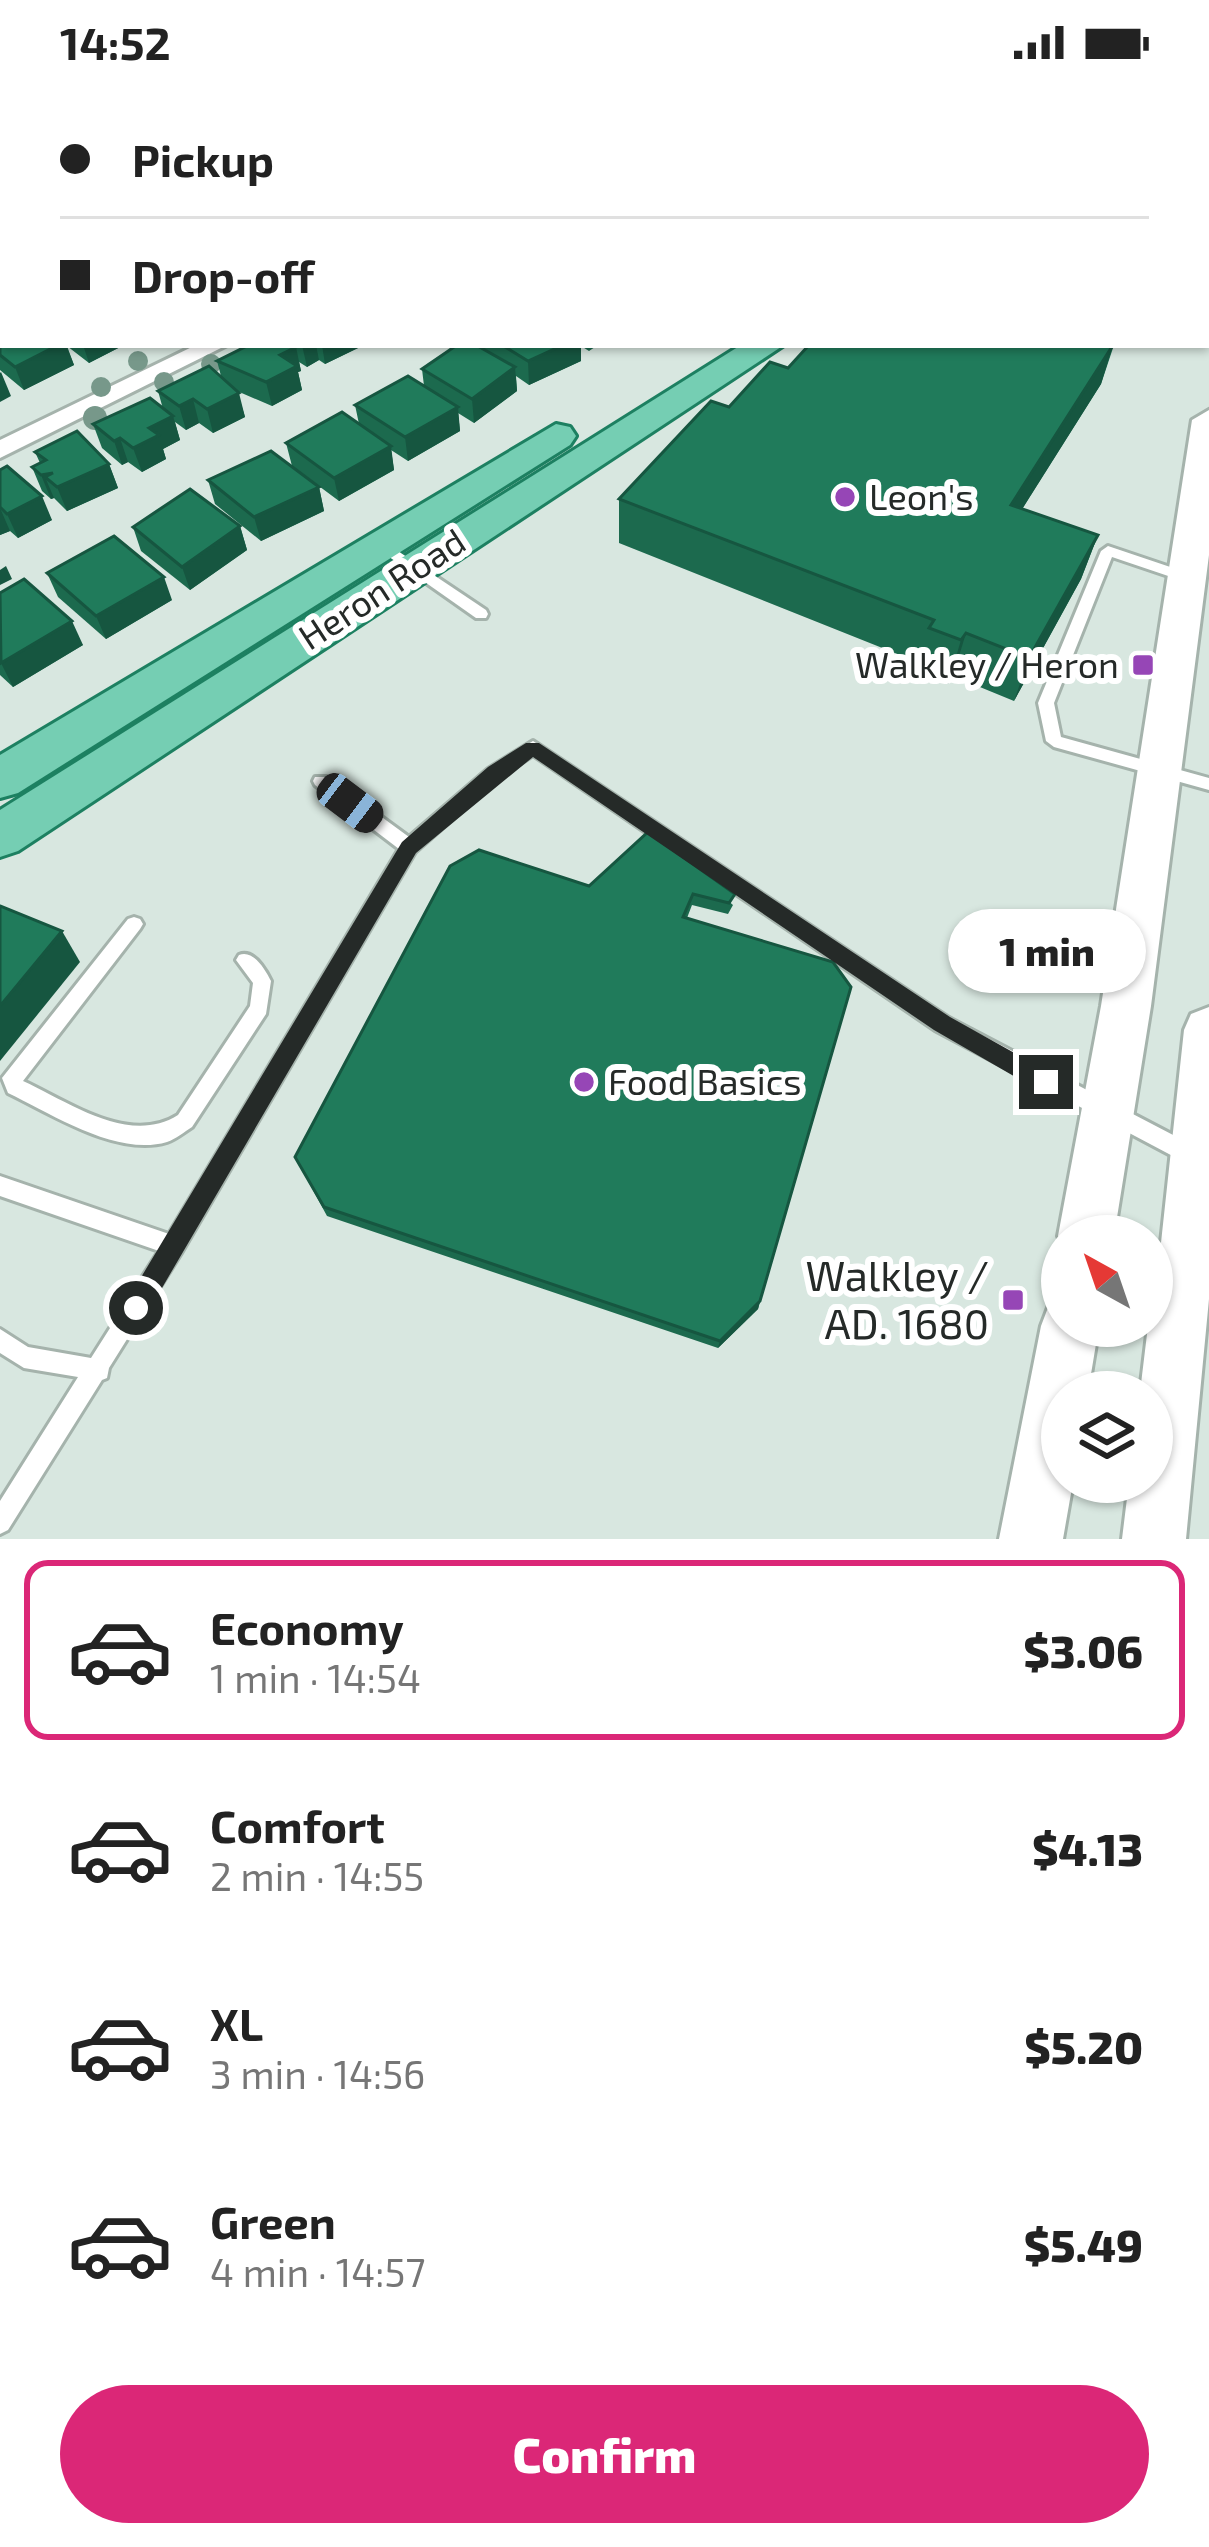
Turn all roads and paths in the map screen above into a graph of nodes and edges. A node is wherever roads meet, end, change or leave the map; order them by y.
1 (208, 348) edge
2 (702, 348) edge
3 (761, 348) edge
4 (1209, 420) edge
5 (0, 450) edge
6 (396, 556) junction
7 (1187, 578) junction
8 (481, 614) dead end
9 (1158, 768) junction
10 (0, 779) edge
11 (321, 781) dead end
12 (1209, 784) edge
13 (0, 836) edge
14 (409, 847) junction
15 (134, 925) dead end
16 (244, 960) dead end
17 (1209, 1030) edge
18 (1107, 1114) junction
19 (1196, 1157) junction
20 (0, 1186) edge
21 (1090, 1215) edge
22 (174, 1246) junction
23 (0, 1340) edge
24 (1066, 1347) edge
25 (99, 1370) junction
26 (0, 1522) edge
27 (1031, 1539) edge
28 (1154, 1539) edge

1 - 5 street
2 - 6 main road, Heron Road
3 - 6 main road, Heron Road
4 - 7 main road
6 - 8 lane
6 - 10 main road, Heron Road
6 - 13 main road, Heron Road
7 - 9 main road
7 - 9 lane
9 - 12 lane
9 - 18 main road
11 - 14 lane
14 - 18 lane
14 - 22 lane
15 - 16 lane
17 - 19 main road
18 - 19 lane
18 - 21 main road
19 - 28 main road
20 - 22 lane
22 - 25 lane
23 - 25 lane
24 - 27 main road
25 - 26 lane

